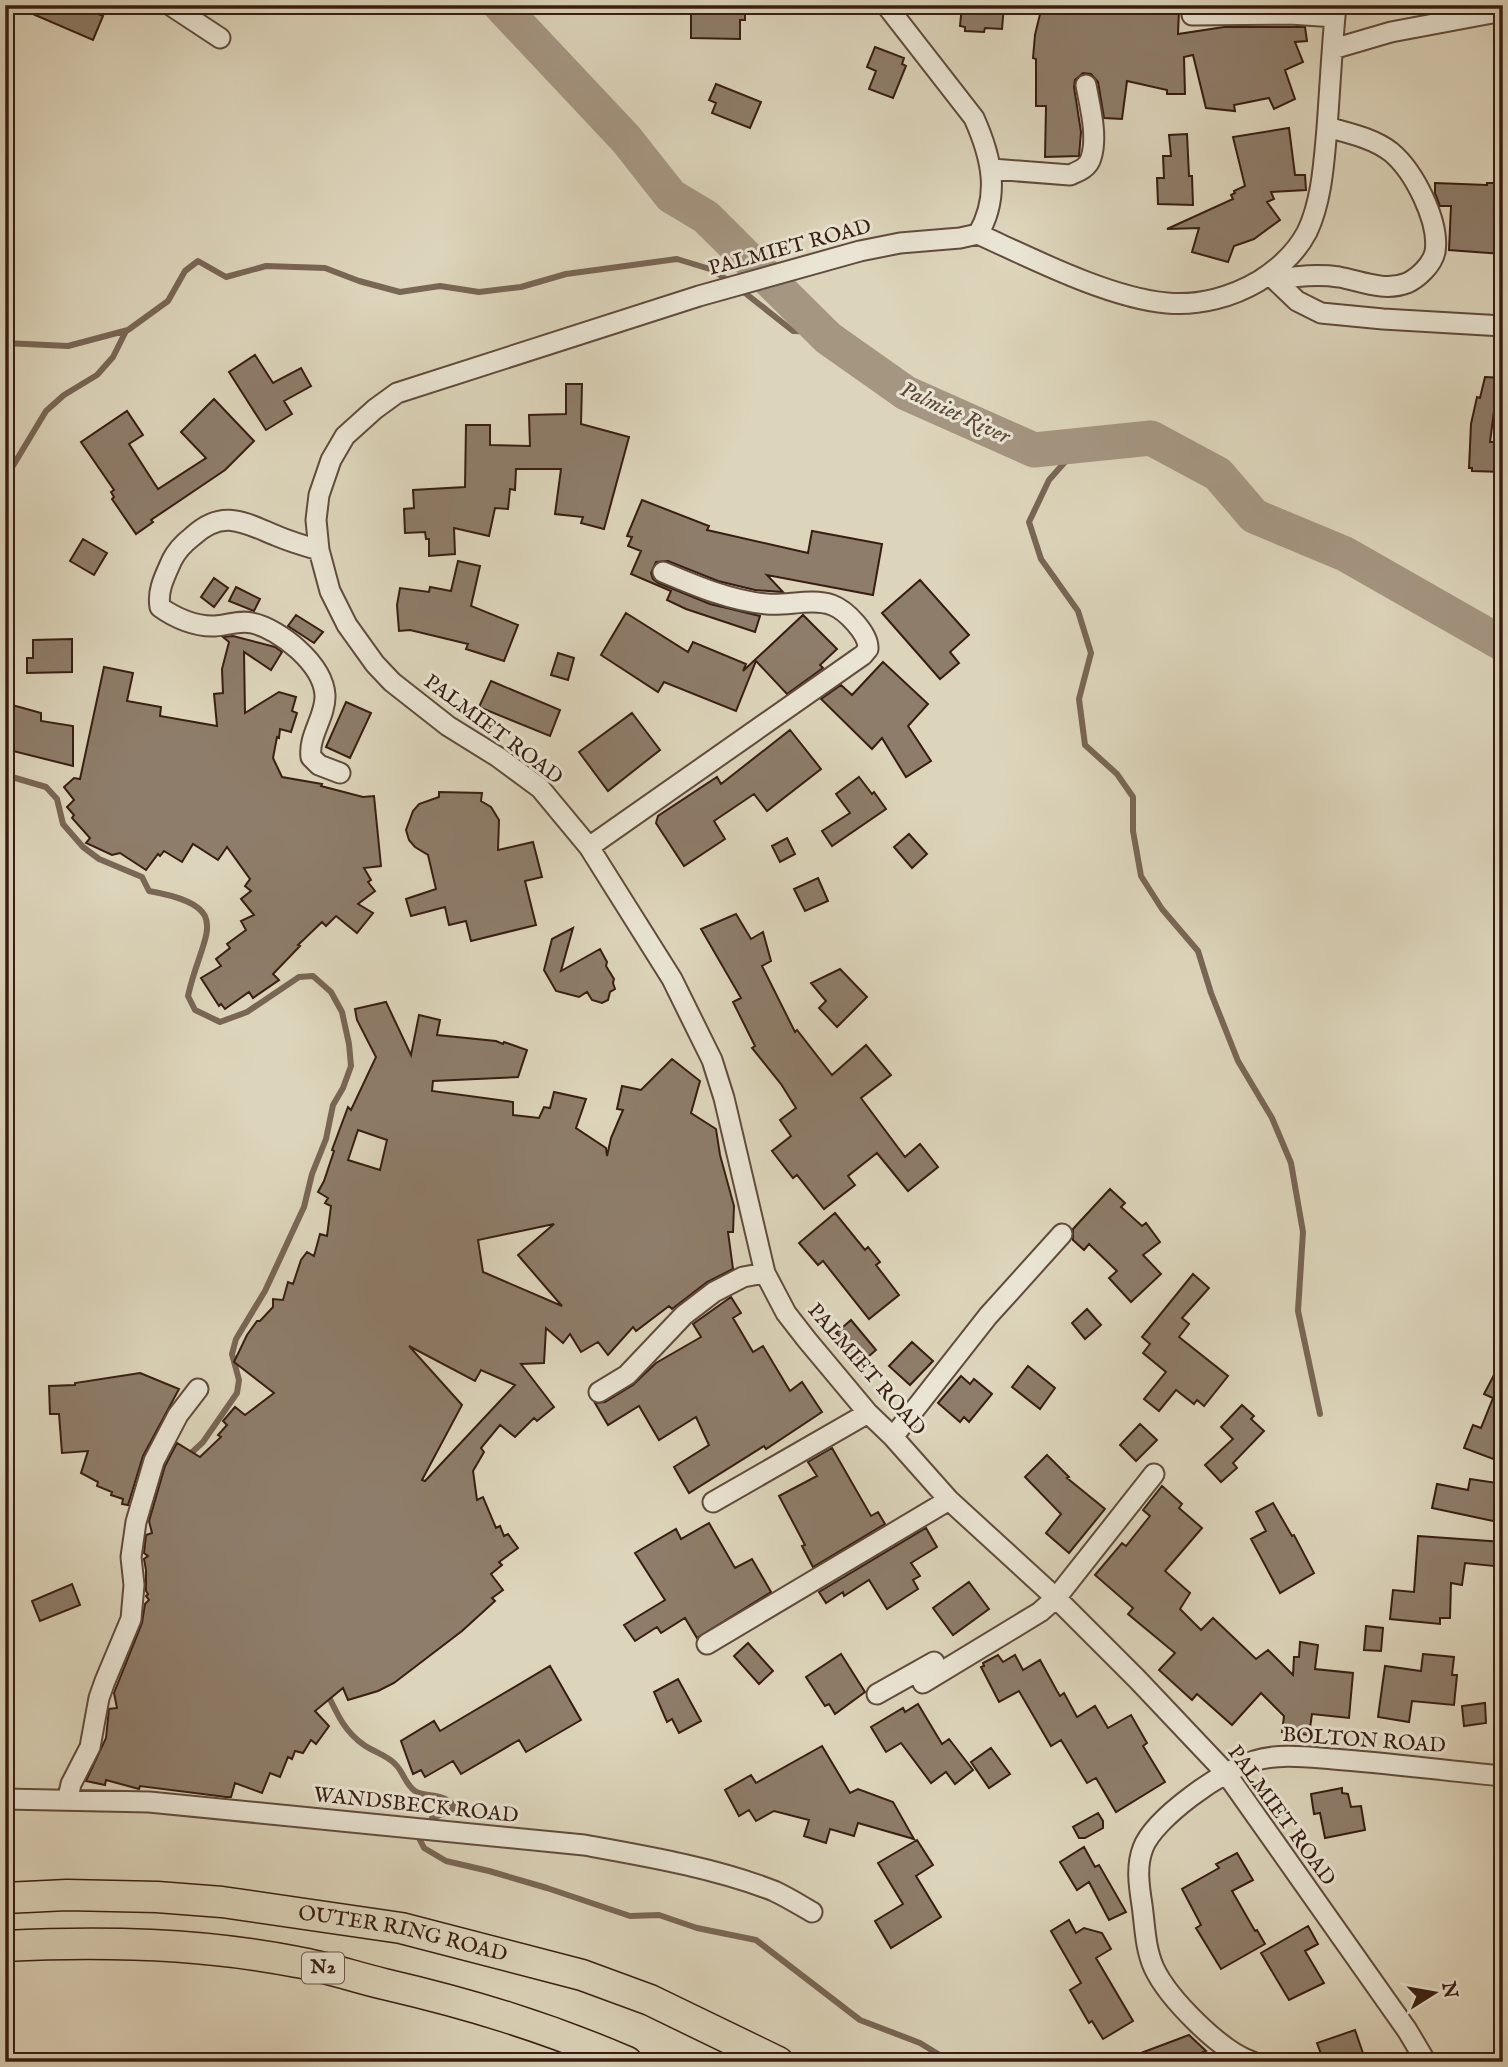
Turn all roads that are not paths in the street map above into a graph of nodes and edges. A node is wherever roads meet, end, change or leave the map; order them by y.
1 (170, 5) edge
2 (886, 5) edge
3 (1335, 11) edge
4 (1503, 11) edge
5 (1192, 15) dead end
6 (220, 38) dead end
7 (1333, 49) junction
8 (1086, 85) dead end
9 (1327, 127) junction
10 (992, 169) junction
11 (978, 234) junction
12 (1272, 277) junction
13 (1503, 326) edge
14 (319, 550) junction
15 (663, 572) dead end
16 (340, 773) dead end
17 (589, 847) junction
18 (1062, 1234) dead end
19 (765, 1273) junction
20 (198, 1389) dead end
21 (599, 1392) dead end
22 (868, 1413) junction
23 (893, 1437) junction
24 (1154, 1474) dead end
25 (949, 1500) junction
26 (713, 1502) dead end
27 (1053, 1595) junction
28 (707, 1644) dead end
29 (923, 1683) dead end
30 (877, 1695) dead end
31 (1225, 1772) junction
32 (1503, 1776) edge
33 (70, 1791) junction
34 (5, 1798) edge
35 (5, 1898) edge
36 (812, 1912) dead end
37 (5, 1946) edge
38 (627, 2062) edge
39 (778, 2062) edge
40 (1253, 2062) edge
41 (1426, 2062) edge

1 - 6 street
2 - 10 street
3 - 5 street
3 - 7 street
4 - 7 street
7 - 9 street
8 - 10 street
9 - 12 street
9 - 12 street
10 - 11 street
11 - 12 street
11 - 14 street, PALMIET ROAD
12 - 13 street
14 - 16 street
14 - 17 street, PALMIET ROAD
15 - 17 street
17 - 19 street, PALMIET ROAD
18 - 23 street
19 - 21 street
19 - 22 street, PALMIET ROAD
20 - 33 street
22 - 23 street, PALMIET ROAD
22 - 26 street
23 - 25 street, PALMIET ROAD
24 - 27 street
25 - 27 street, PALMIET ROAD
25 - 28 street
27 - 29 street
27 - 30 street
27 - 31 street, PALMIET ROAD
31 - 32 street, BOLTON ROAD
31 - 40 street, BOLTON ROAD
31 - 41 street, PALMIET ROAD
33 - 34 street, WANDSBECK ROAD
33 - 36 street, WANDSBECK ROAD
35 - 39 highway, OUTER RING ROAD
37 - 38 highway, N2

